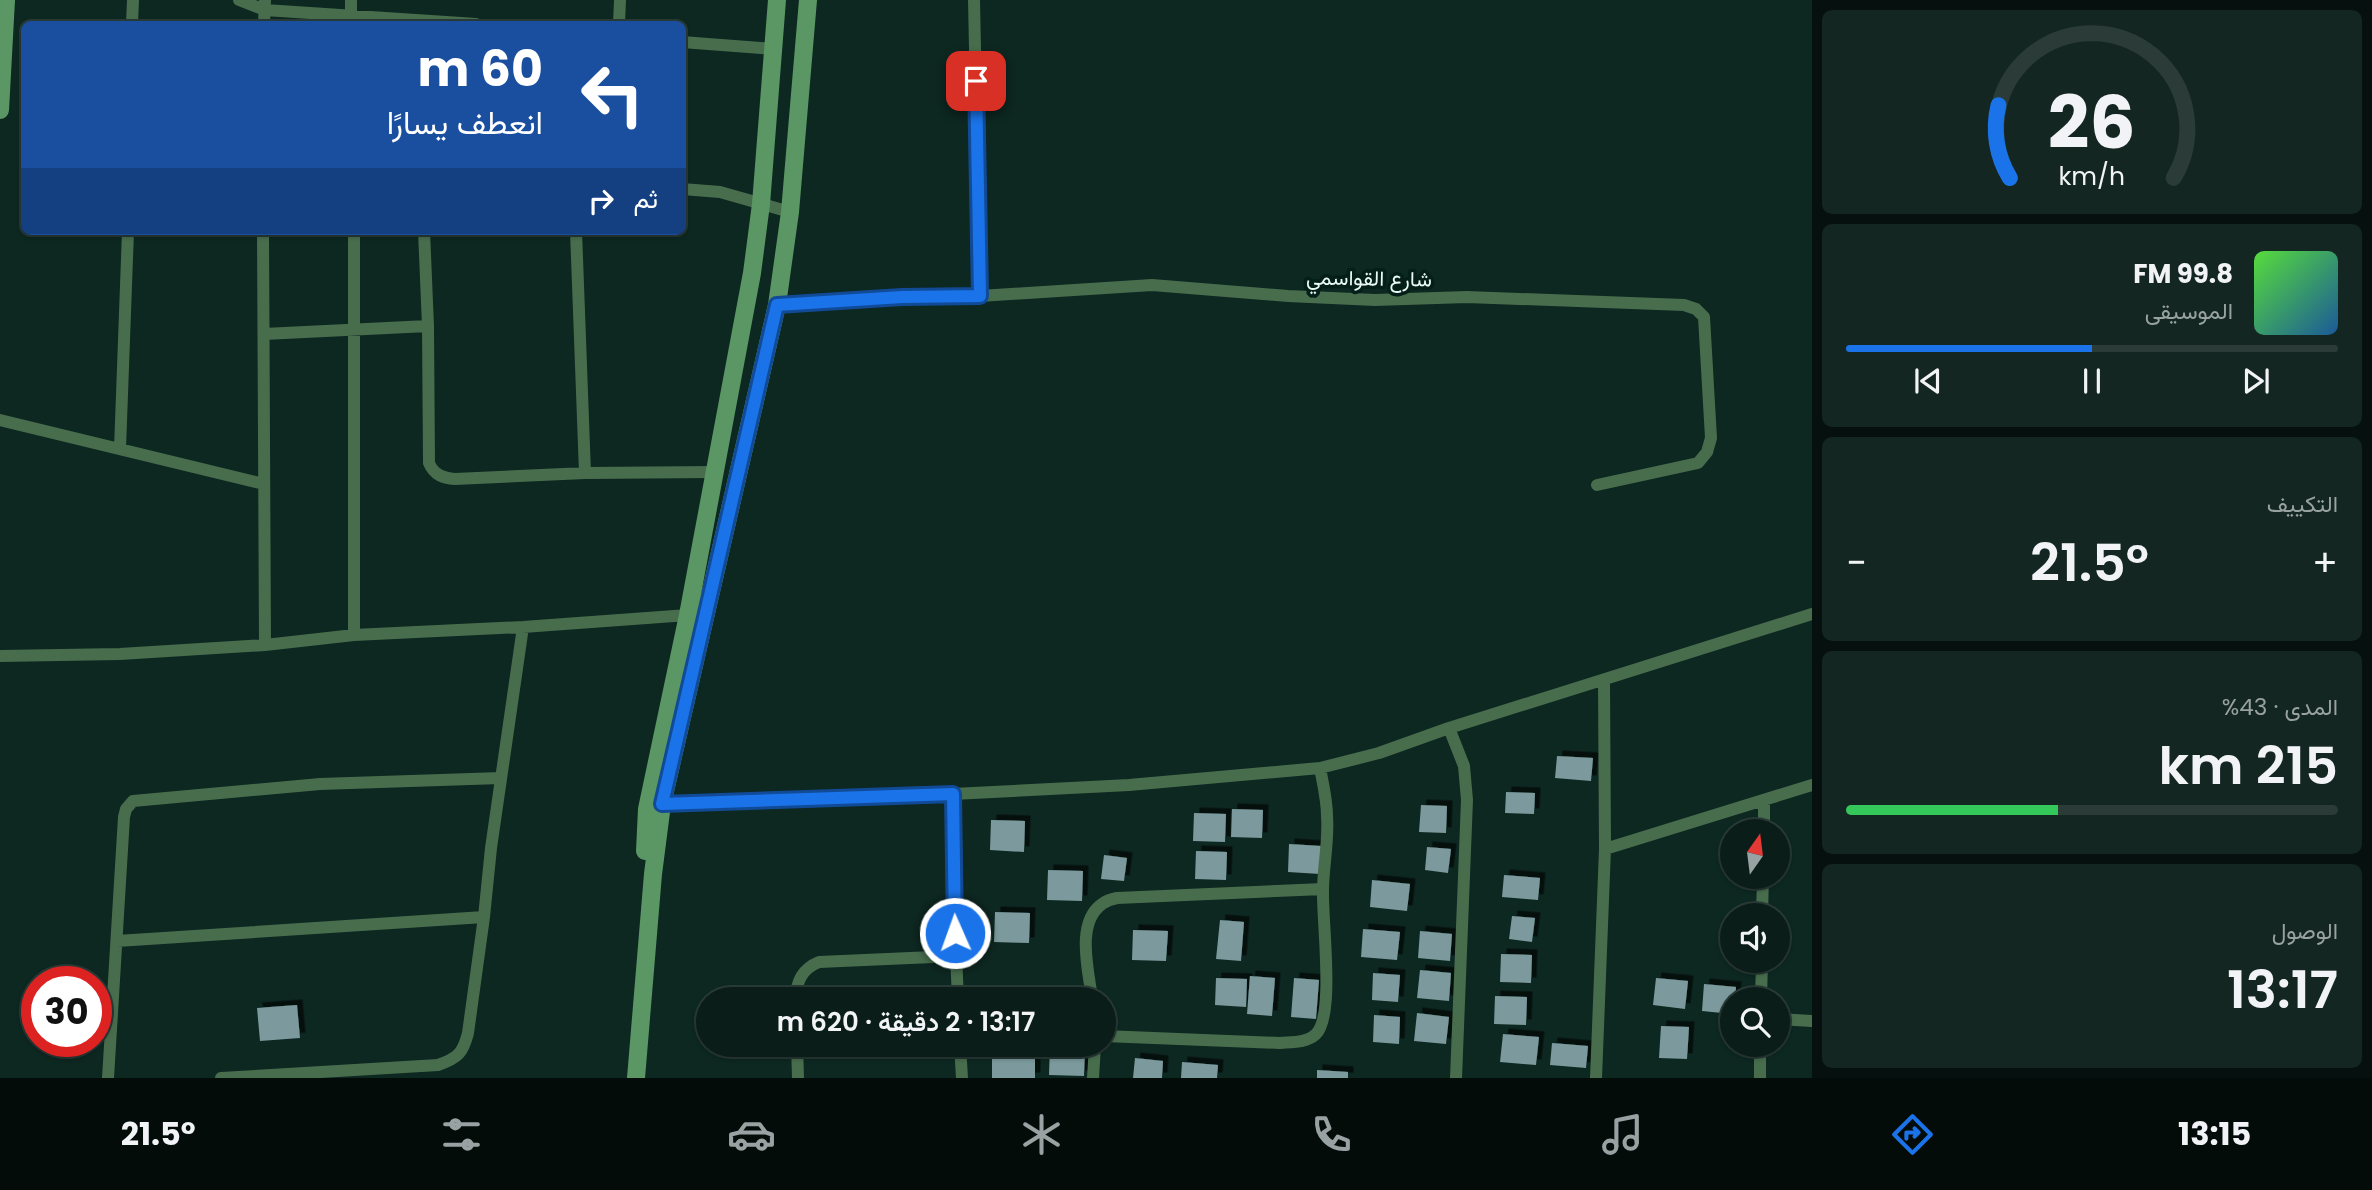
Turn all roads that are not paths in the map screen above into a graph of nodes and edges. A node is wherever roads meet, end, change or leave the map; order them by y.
1 (6, 0) edge
2 (133, 0) edge
3 (239, 0) edge
4 (351, 0) edge
5 (620, 0) edge
6 (777, 0) edge
7 (808, 0) edge
8 (974, 0) edge
9 (265, 5) edge
10 (351, 20) edge
11 (132, 21) edge
12 (382, 21) edge
13 (619, 21) edge
14 (2, 28) edge
15 (686, 42) edge
16 (775, 49) junction
17 (0, 110) edge
18 (686, 189) edge
19 (761, 204) junction
20 (790, 212) junction
21 (128, 235) edge
22 (263, 235) edge
23 (354, 235) edge
24 (424, 235) edge
25 (576, 235) edge
26 (980, 296) junction
27 (777, 305) junction
28 (428, 326) junction
29 (355, 329) junction
30 (264, 334) junction
31 (725, 417) junction
32 (0, 420) edge
33 (749, 422) junction
34 (120, 449) junction
35 (714, 472) junction
36 (585, 473) junction
37 (264, 484) junction
38 (1597, 485) dead end
39 (1812, 614) edge
40 (688, 615) junction
41 (523, 627) junction
42 (354, 635) junction
43 (265, 645) junction
44 (0, 656) edge
45 (1604, 681) junction
46 (1449, 728) junction
47 (1320, 768) junction
48 (501, 778) junction
49 (1812, 785) edge
50 (953, 794) junction
51 (1764, 800) junction
52 (655, 807) junction
53 (1763, 819) edge
54 (1605, 849) junction
55 (1322, 889) junction
56 (484, 916) junction
57 (117, 941) junction
58 (956, 956) junction
59 (797, 987) edge
60 (957, 987) edge
61 (1091, 987) edge
62 (1790, 1020) edge
63 (1812, 1021) edge
64 (1116, 1036) edge
65 (797, 1057) edge
66 (961, 1057) edge
67 (1094, 1057) edge
68 (1760, 1057) edge
69 (108, 1078) edge
70 (221, 1078) edge
71 (626, 1078) edge
72 (636, 1078) edge
73 (798, 1078) edge
74 (962, 1078) edge
75 (1093, 1078) edge
76 (1456, 1078) edge
77 (1596, 1078) edge
78 (1760, 1078) edge

1 - 14 main road
2 - 11 street
3 - 9 street
4 - 10 street
5 - 13 street
6 - 16 main road
7 - 20 main road
8 - 26 street
9 - 10 street
10 - 12 street
14 - 17 main road
15 - 16 street
16 - 19 main road
18 - 19 street
19 - 20 street
19 - 31 main road
20 - 27 main road
21 - 34 street
22 - 30 street
23 - 29 street
24 - 28 street
25 - 36 street
26 - 27 street, شارع القواسمي
26 - 38 street, شارع القواسمي
27 - 33 main road
28 - 29 street
28 - 36 street
29 - 30 street
29 - 42 street
30 - 37 street
31 - 33 main road
31 - 35 main road
32 - 34 street
33 - 52 main road
34 - 37 street
35 - 36 street
35 - 40 main road
37 - 43 street
39 - 45 street
40 - 41 street
40 - 52 main road
41 - 42 street
41 - 48 street
42 - 43 street
43 - 44 street
45 - 46 street
45 - 54 street
46 - 47 street
46 - 76 street
47 - 50 street
47 - 55 street
48 - 56 street
48 - 57 street
49 - 51 street
50 - 52 street
50 - 58 street
51 - 53 street
51 - 54 street
52 - 71 main road
52 - 72 main road
54 - 77 street
55 - 61 street
55 - 64 street
56 - 57 street
56 - 70 street
57 - 69 street
58 - 59 street
58 - 60 street
62 - 63 street
65 - 73 street
66 - 74 street
67 - 75 street
68 - 78 street

